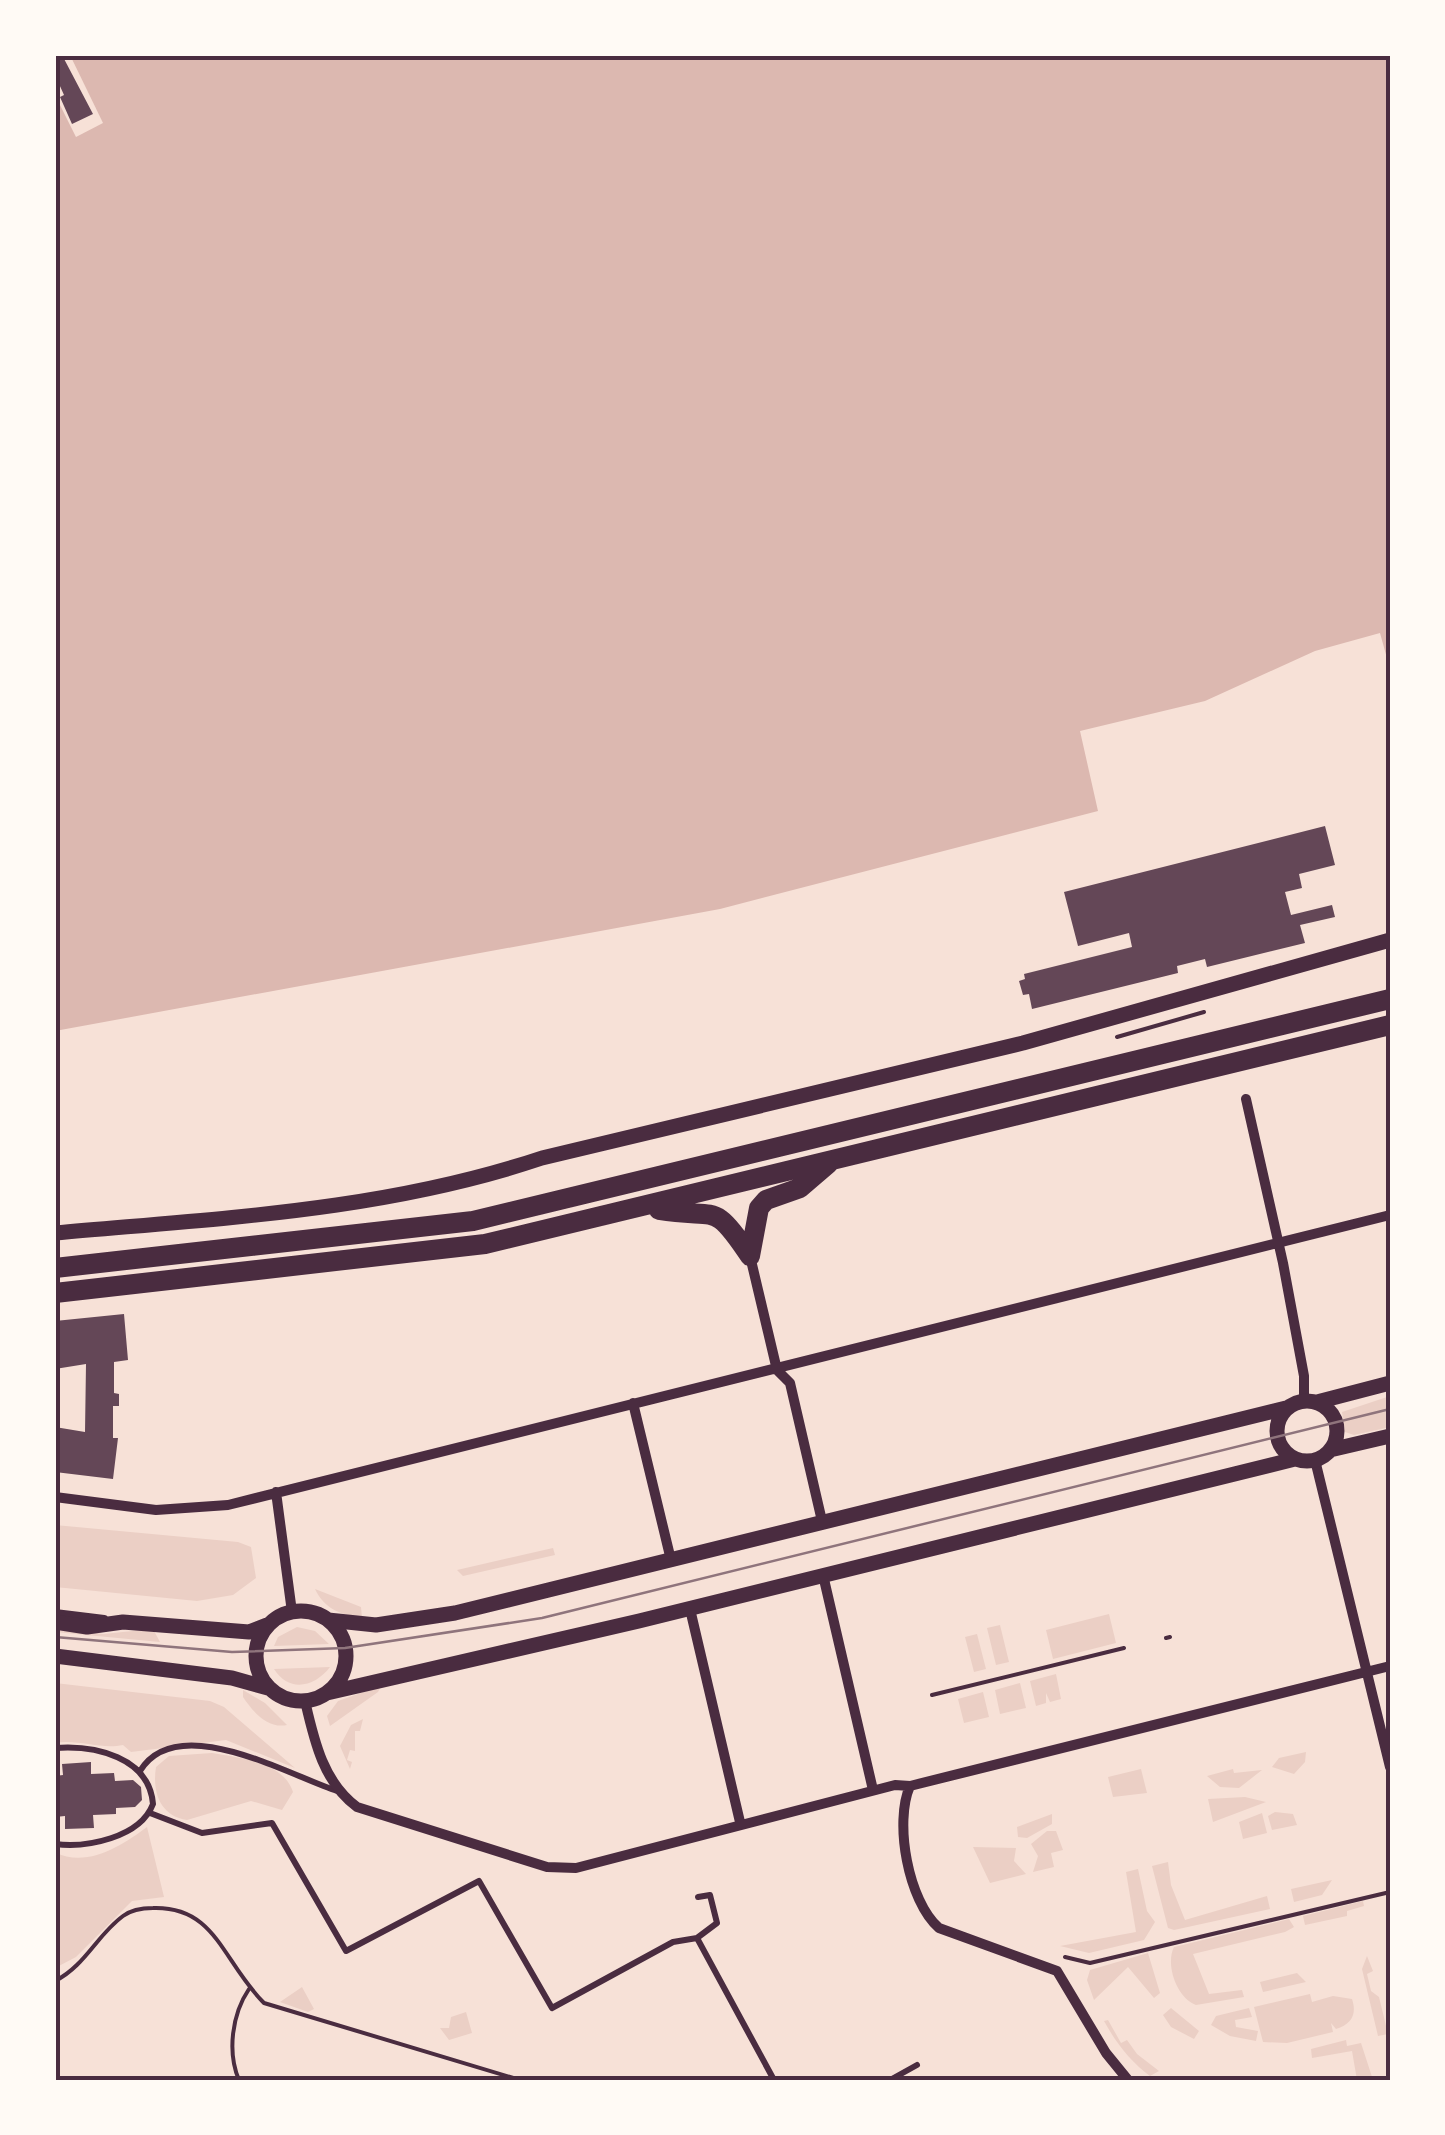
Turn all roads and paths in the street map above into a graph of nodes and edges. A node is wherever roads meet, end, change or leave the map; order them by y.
1 (1390, 940) edge
2 (1390, 986) edge
3 (1390, 999) edge
4 (1342, 1012) junction
5 (1390, 1025) edge
6 (1246, 1099) dead end
7 (830, 1162) junction
8 (642, 1207) junction
9 (1390, 1215) edge
10 (55, 1233) edge
11 (1277, 1242) junction
12 (750, 1256) junction
13 (55, 1268) edge
14 (55, 1293) edge
15 (778, 1370) junction
16 (1390, 1383) edge
17 (1311, 1401) junction
18 (633, 1403) junction
19 (1286, 1408) junction
20 (1390, 1436) edge
21 (1330, 1450) junction
22 (1295, 1459) junction
23 (1315, 1460) junction
24 (276, 1492) junction
25 (55, 1497) edge
26 (822, 1521) junction
27 (671, 1560) junction
28 (822, 1575) junction
29 (690, 1609) junction
30 (292, 1612) junction
31 (55, 1614) edge
32 (328, 1620) junction
33 (55, 1622) edge
34 (123, 1622) junction
35 (270, 1623) junction
36 (1124, 1648) dead end
37 (55, 1656) edge
38 (1390, 1666) edge
39 (1366, 1672) junction
40 (268, 1688) junction
41 (327, 1693) junction
42 (932, 1695) dead end
43 (304, 1701) junction
44 (55, 1748) edge
45 (1390, 1767) edge
46 (140, 1771) junction
47 (910, 1786) junction
48 (874, 1790) junction
49 (337, 1791) junction
50 (150, 1813) junction
51 (740, 1822) junction
52 (55, 1844) edge
53 (1390, 1892) edge
54 (698, 1897) dead end
55 (697, 1938) junction
56 (1056, 1954) dead end
57 (55, 1980) edge
58 (249, 1989) junction
59 (917, 2065) dead end
60 (142, 2080) edge
61 (157, 2080) edge
62 (239, 2080) edge
63 (520, 2080) edge
64 (774, 2080) edge
65 (890, 2080) edge
66 (1128, 2080) edge

1 - 10 street
2 - 4 highway
3 - 4 highway
4 - 13 highway
5 - 7 highway
6 - 11 street
7 - 8 highway
7 - 12 highway
8 - 12 highway
8 - 14 highway
9 - 11 street
11 - 15 street
11 - 17 street
12 - 15 street
15 - 18 street
15 - 26 street
16 - 17 street
17 - 19 street
17 - 21 street
18 - 24 street
18 - 27 street
19 - 22 street
19 - 26 street
20 - 21 street
21 - 23 street
22 - 23 street
22 - 28 street
23 - 39 street
24 - 25 street
24 - 30 street
26 - 27 street
27 - 32 street
28 - 29 street
28 - 48 street
29 - 41 street
29 - 51 street
30 - 32 street
30 - 35 street
31 - 34 street
32 - 41 street
33 - 34 street
34 - 35 street
35 - 40 street
36 - 42 path
37 - 40 street
38 - 39 street
39 - 45 street
39 - 47 street
40 - 43 street
41 - 43 street
43 - 49 street
44 - 46 lane
46 - 49 lane
46 - 50 lane
47 - 48 street
47 - 66 street
48 - 51 street
49 - 51 street
50 - 52 lane
50 - 55 lane
53 - 56 path
54 - 55 lane
55 - 64 lane
57 - 58 path
58 - 62 path
58 - 63 path
59 - 65 lane
60 - 61 path

